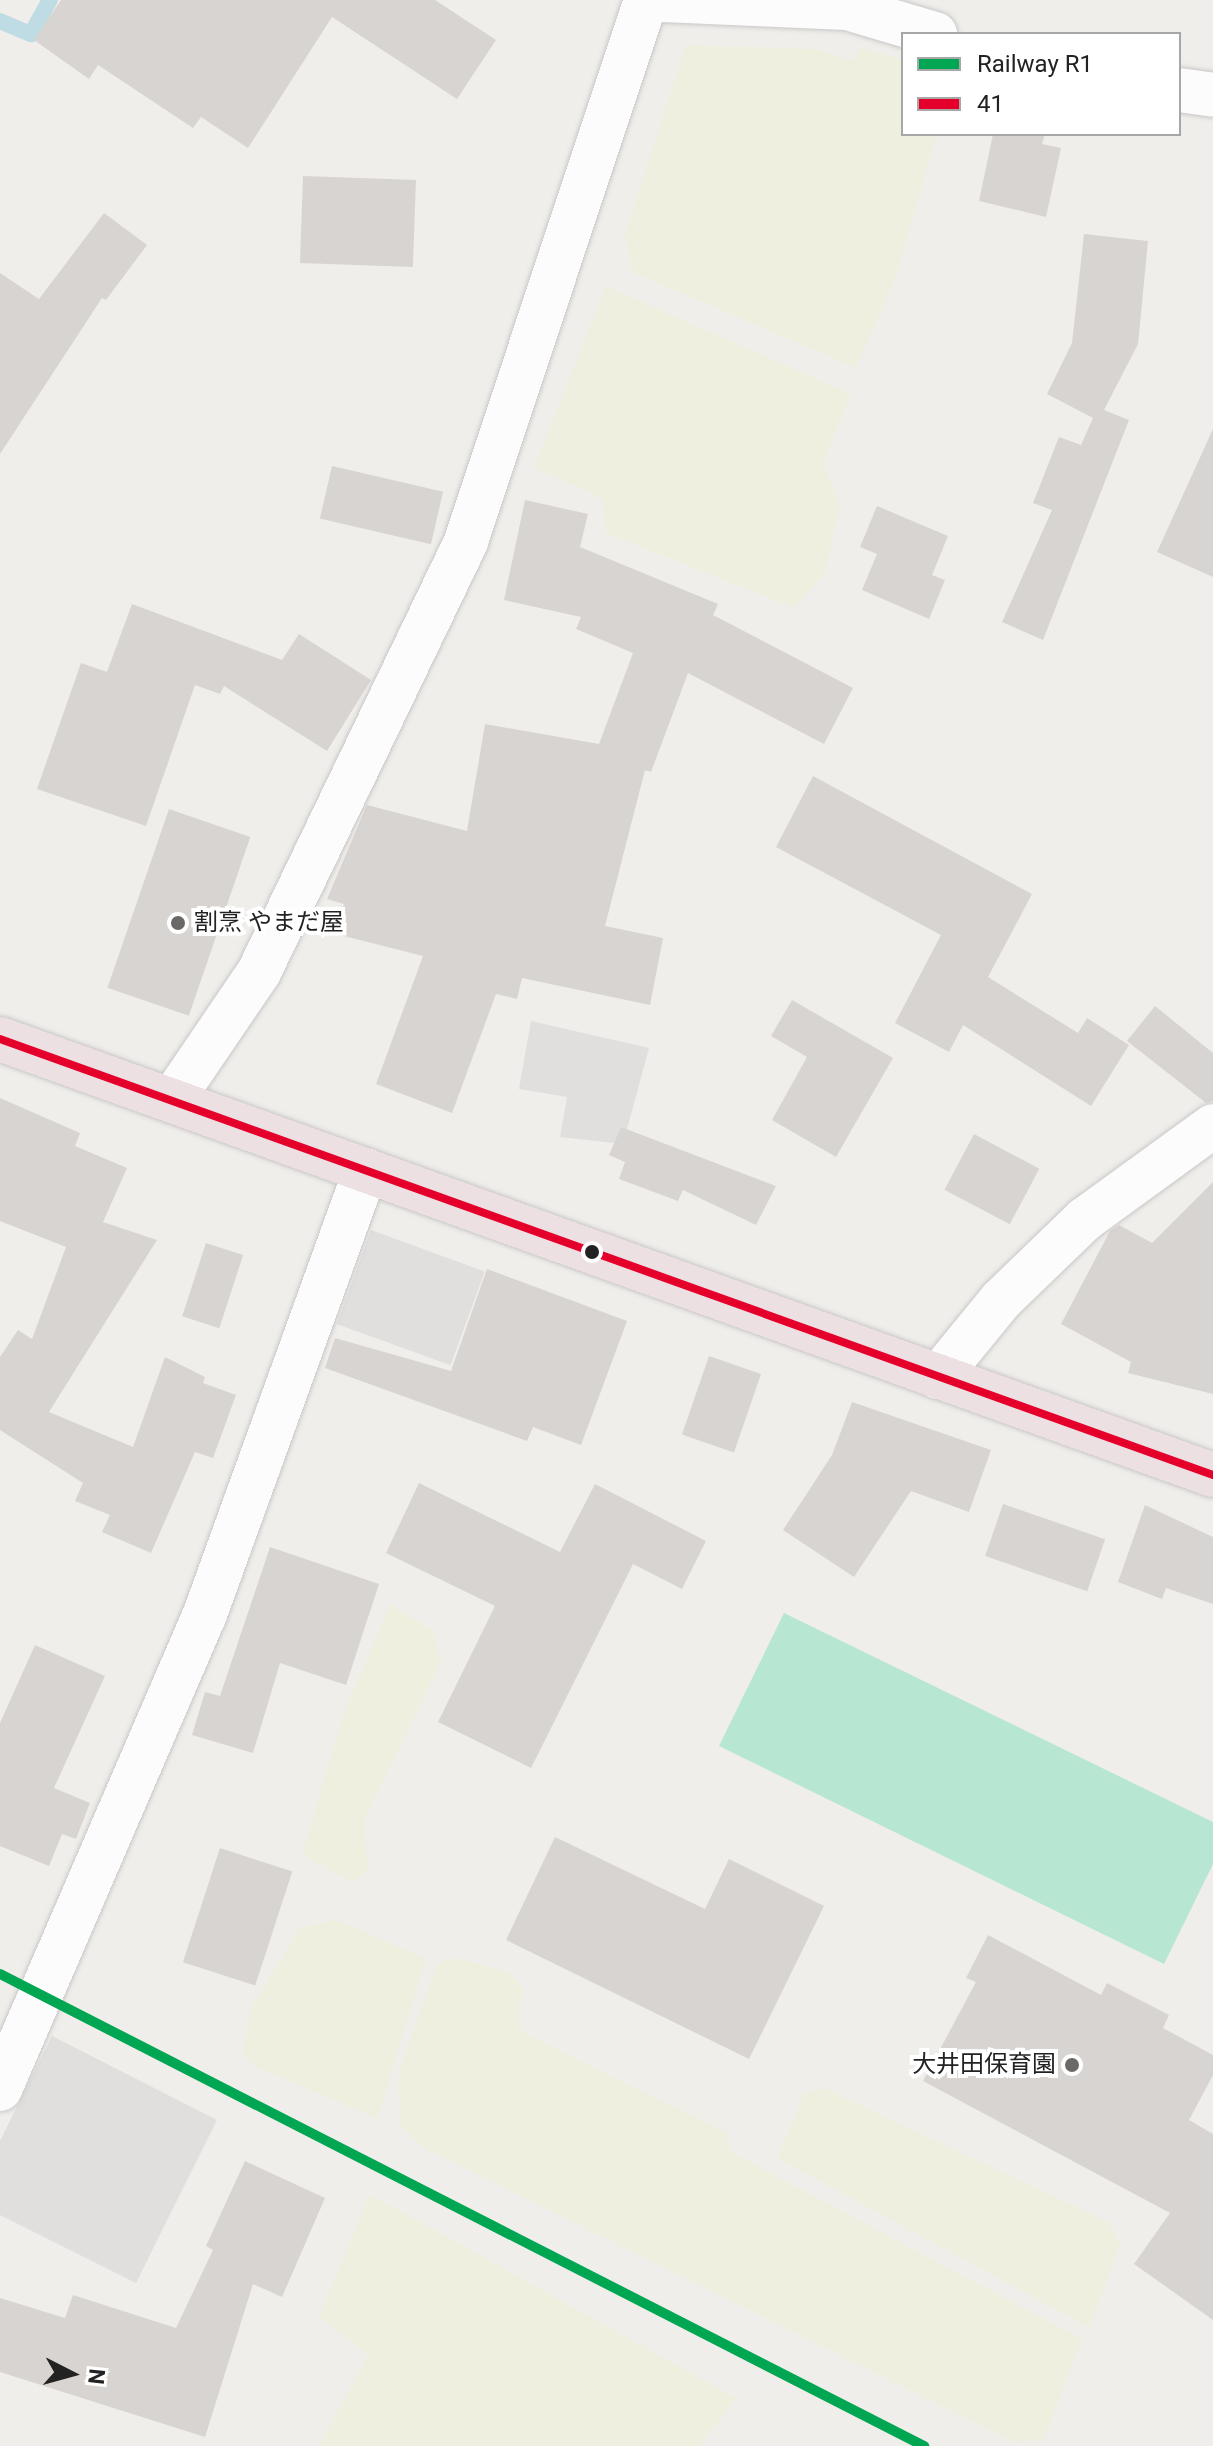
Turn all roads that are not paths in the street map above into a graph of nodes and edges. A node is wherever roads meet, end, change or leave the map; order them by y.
1 (646, 0) edge
2 (663, 0) edge
3 (928, 32) edge
4 (1181, 90) edge
5 (1213, 95) edge
6 (0, 1039) edge
7 (172, 1100) junction
8 (1213, 1126) edge
9 (366, 1170) junction
10 (938, 1377) junction
11 (1213, 1475) edge
12 (0, 2089) edge

1 - 7 street
2 - 3 street
4 - 5 street
6 - 7 highway
7 - 9 highway
8 - 10 street
9 - 10 highway
9 - 12 street
10 - 11 highway

